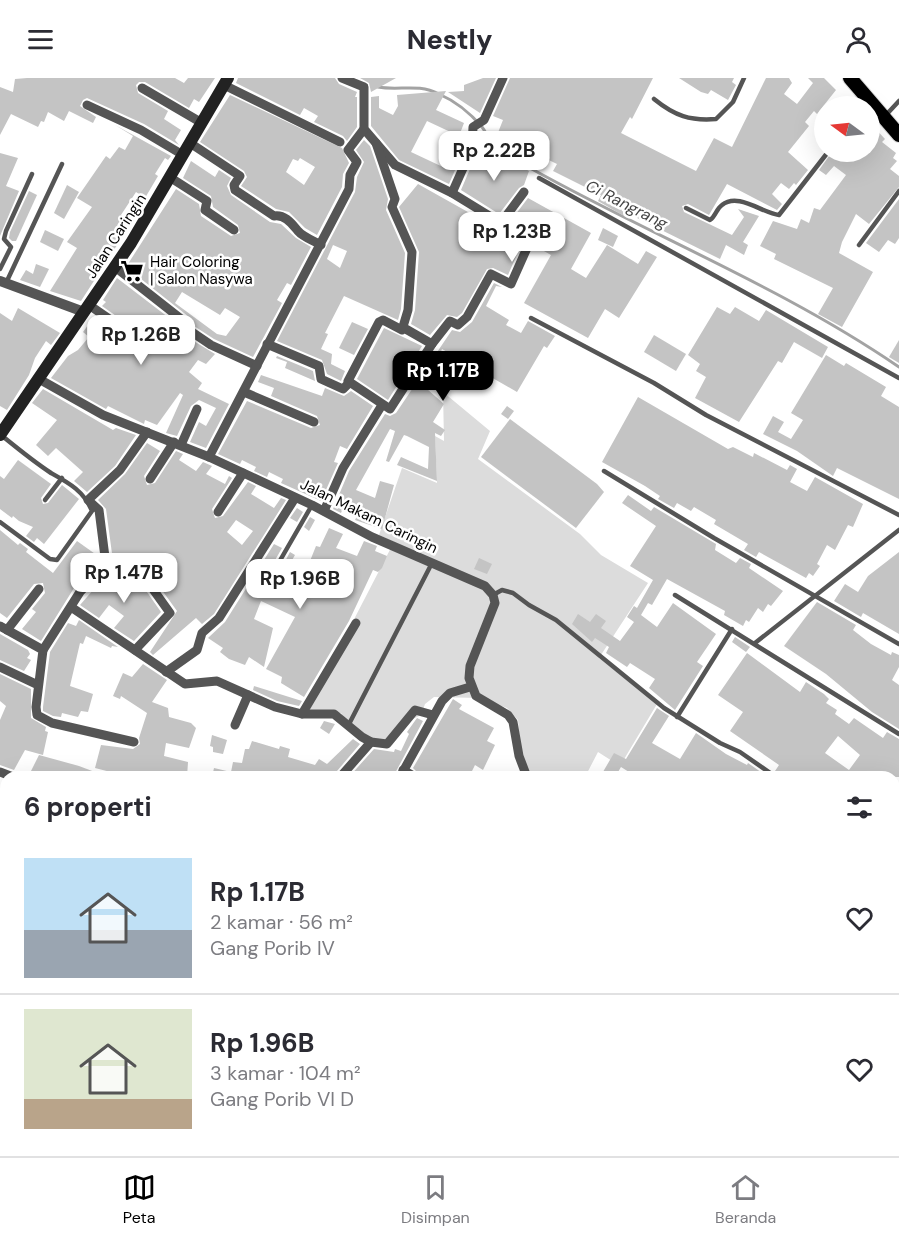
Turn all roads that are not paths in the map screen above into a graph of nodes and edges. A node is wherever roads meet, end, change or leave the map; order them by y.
1 (342, 78) edge
2 (503, 78) edge
3 (744, 78) edge
4 (850, 78) edge
5 (226, 80) edge
6 (142, 88) dead end
7 (860, 96) edge
8 (654, 99) dead end
9 (899, 101) edge
10 (87, 105) dead end
11 (880, 114) edge
12 (884, 117) junction
13 (202, 123) junction
14 (364, 129) junction
15 (899, 135) edge
16 (340, 142) dead end
17 (190, 143) junction
18 (376, 143) junction
19 (183, 155) junction
20 (820, 162) edge
21 (62, 164) dead end
22 (32, 174) dead end
23 (171, 178) junction
24 (539, 178) dead end
25 (524, 192) dead end
26 (899, 192) edge
27 (452, 193) junction
28 (686, 208) dead end
29 (234, 230) dead end
30 (531, 239) dead end
31 (321, 245) junction
32 (859, 245) dead end
33 (115, 267) junction
34 (0, 269) edge
35 (3, 282) edge
36 (87, 309) junction
37 (531, 318) dead end
38 (115, 323) dead end
39 (404, 328) junction
40 (267, 344) junction
41 (432, 344) junction
42 (257, 366) junction
43 (899, 378) edge
44 (39, 379) junction
45 (349, 383) junction
46 (244, 392) junction
47 (382, 405) junction
48 (197, 409) dead end
49 (314, 422) dead end
50 (147, 432) junction
51 (0, 435) edge
52 (177, 443) junction
53 (209, 457) junction
54 (604, 471) dead end
55 (243, 473) junction
56 (62, 477) junction
57 (150, 478) dead end
58 (296, 498) junction
59 (45, 500) dead end
60 (88, 500) junction
61 (312, 505) junction
62 (324, 511) junction
63 (218, 512) dead end
64 (899, 515) edge
65 (0, 522) edge
66 (899, 530) edge
67 (278, 564) dead end
68 (432, 564) junction
69 (106, 565) junction
70 (39, 589) dead end
71 (493, 595) junction
72 (675, 595) dead end
73 (817, 596) junction
74 (71, 607) junction
75 (356, 623) dead end
76 (3, 628) edge
77 (732, 629) junction
78 (755, 643) junction
79 (899, 644) edge
80 (43, 650) junction
81 (135, 650) junction
82 (0, 667) edge
83 (166, 672) junction
84 (38, 685) junction
85 (470, 687) junction
86 (248, 695) junction
87 (302, 714) junction
88 (433, 715) junction
89 (677, 717) junction
90 (235, 725) dead end
91 (348, 726) junction
92 (899, 734) edge
93 (134, 742) dead end
94 (371, 742) junction
95 (346, 771) edge
96 (403, 771) edge
97 (525, 771) edge
98 (767, 771) edge

1 - 14 street
2 - 27 street
3 - 8 lane
4 - 7 main road
5 - 13 main road, Jalan Caringin
5 - 16 street
6 - 13 street
9 - 12 lane
10 - 19 street
11 - 12 main road
12 - 15 main road
13 - 17 main road, Jalan Caringin
14 - 18 street
14 - 31 street
17 - 19 main road, Jalan Caringin
17 - 31 street
18 - 27 street
18 - 39 street
19 - 23 main road, Jalan Caringin
20 - 28 lane
21 - 35 lane
22 - 34 lane
23 - 29 street
23 - 33 main road, Jalan Caringin
24 - 43 lane
25 - 27 street
26 - 32 lane
30 - 41 street
31 - 40 street
33 - 36 main road, Jalan Caringin
33 - 42 street
35 - 36 street
36 - 38 street
36 - 44 main road, Jalan Caringin
37 - 64 lane
39 - 41 street
39 - 45 street
40 - 42 street
40 - 45 street
41 - 47 street
42 - 46 street
44 - 50 street, Jalan Makam Caringin
44 - 51 main road, Jalan Caringin
45 - 47 street
46 - 49 street
46 - 53 street
47 - 62 street
48 - 52 street
50 - 52 street, Jalan Makam Caringin
50 - 60 street
51 - 56 lane
52 - 53 street, Jalan Makam Caringin
52 - 57 street
53 - 55 street, Jalan Makam Caringin
54 - 73 lane
55 - 58 street, Jalan Makam Caringin
55 - 63 street
56 - 59 lane
56 - 60 lane
58 - 61 street, Jalan Makam Caringin
58 - 83 street
60 - 65 lane
60 - 69 street
61 - 62 street, Jalan Makam Caringin
61 - 67 lane
62 - 68 street, Jalan Makam Caringin
66 - 73 lane
68 - 71 street, Jalan Makam Caringin
68 - 91 lane
69 - 74 street
69 - 81 street
70 - 76 street
71 - 85 street
71 - 89 lane
72 - 77 lane
73 - 78 lane
73 - 79 lane
74 - 80 street
74 - 81 street
75 - 87 street
76 - 80 street
77 - 78 lane
77 - 89 lane
78 - 92 lane
80 - 84 street
81 - 83 street
82 - 84 street
83 - 86 street
84 - 93 street
85 - 88 street
85 - 97 street
86 - 87 street
86 - 90 street
87 - 91 street
88 - 94 street
88 - 96 street
89 - 98 lane
91 - 94 street
94 - 95 street

